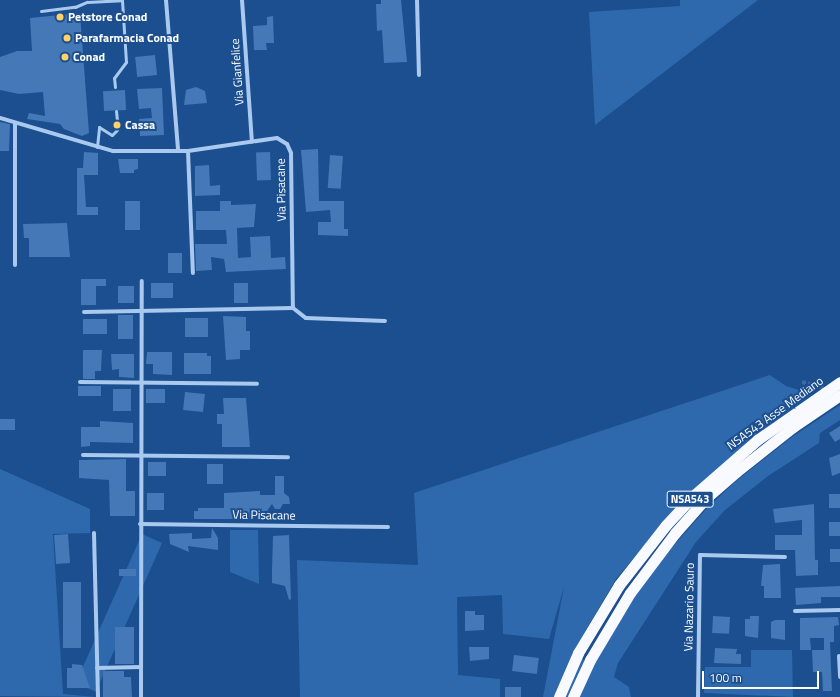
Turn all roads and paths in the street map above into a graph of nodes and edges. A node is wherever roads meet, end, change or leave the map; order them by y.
1 (122, 0) edge
2 (166, 0) edge
3 (242, 0) edge
4 (417, 0) edge
5 (41, 11) dead end
6 (419, 75) dead end
7 (114, 87) dead end
8 (116, 111) dead end
9 (0, 118) edge
10 (116, 121) dead end
11 (15, 124) junction
12 (117, 130) dead end
13 (252, 142) junction
14 (97, 147) junction
15 (178, 150) junction
16 (188, 151) junction
17 (14, 265) dead end
18 (193, 273) dead end
19 (142, 281) dead end
20 (293, 308) junction
21 (141, 310) junction
22 (84, 312) dead end
23 (385, 321) dead end
24 (80, 382) dead end
25 (840, 382) edge
26 (141, 383) junction
27 (257, 384) dead end
28 (840, 395) edge
29 (83, 455) dead end
30 (140, 456) junction
31 (288, 457) dead end
32 (140, 524) junction
33 (388, 527) dead end
34 (94, 533) dead end
35 (786, 557) dead end
36 (840, 610) edge
37 (795, 611) dead end
38 (839, 656) edge
39 (141, 667) junction
40 (97, 668) junction
41 (840, 677) edge
42 (98, 697) edge
43 (141, 697) edge
44 (560, 697) edge
45 (573, 697) edge
46 (698, 697) edge

1 - 5 lane
1 - 7 lane
2 - 15 street
3 - 13 street, Via Gianfelice
4 - 6 street
8 - 10 lane
9 - 11 street, Via Pisacane
11 - 14 street, Via Pisacane
11 - 17 street
12 - 14 lane
13 - 16 street, Via Pisacane
13 - 20 street, Via Pisacane
14 - 15 street, Via Pisacane
15 - 16 street, Via Pisacane
16 - 18 street
19 - 21 street
20 - 21 street
20 - 23 street
21 - 22 street
21 - 26 street
24 - 26 street
25 - 44 highway, NSA543 Asse Mediano / NSA543
26 - 27 street
26 - 30 street
28 - 45 highway, NSA543 Asse Mediano / NSA543
29 - 30 street
30 - 31 street
30 - 32 street
32 - 33 street, Via Pisacane
32 - 39 street
34 - 40 street
35 - 46 street, Via Nazario Sauro
36 - 37 street
38 - 41 street
39 - 40 street
39 - 43 street
40 - 42 street

